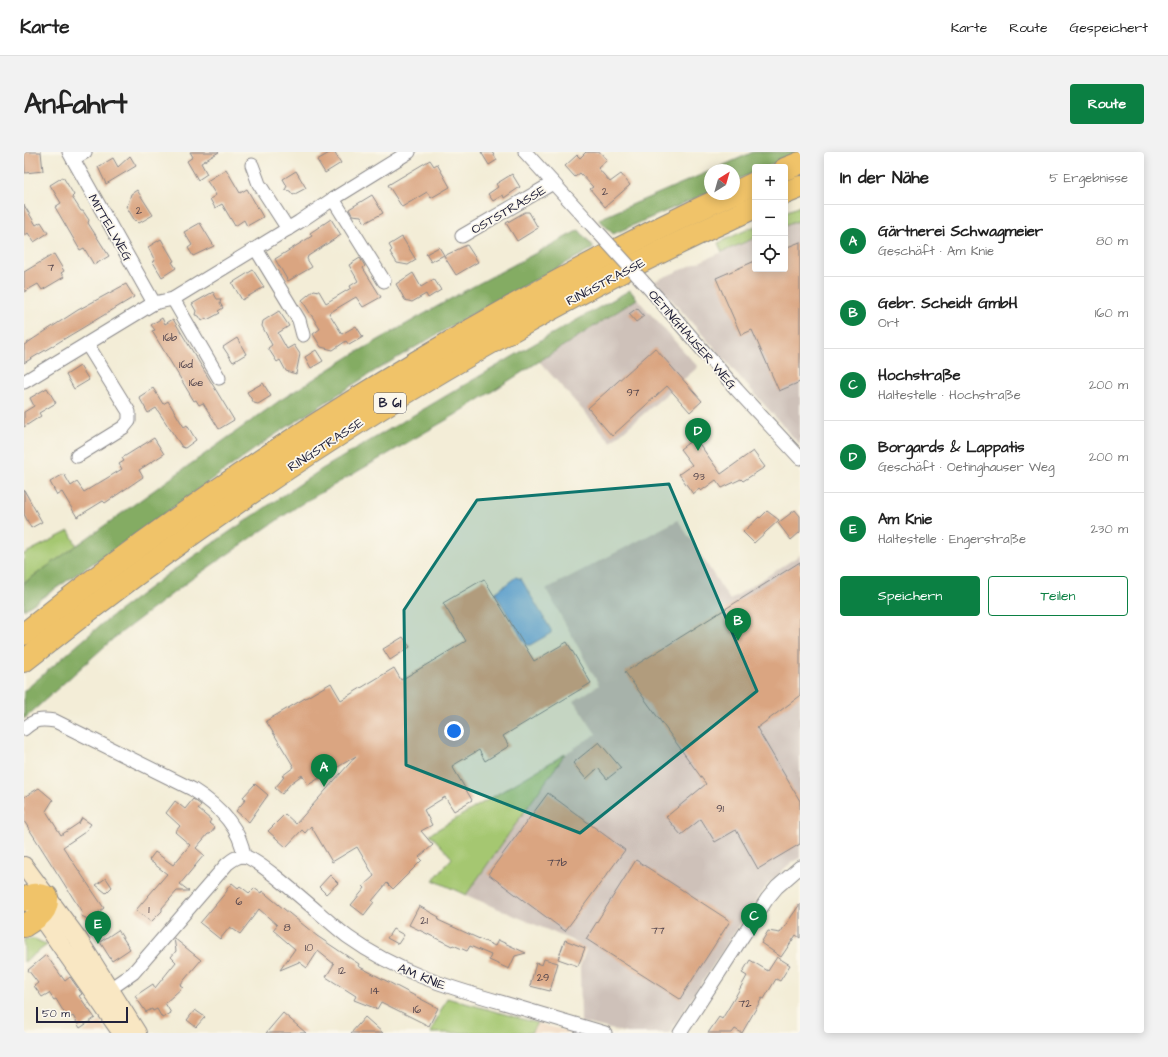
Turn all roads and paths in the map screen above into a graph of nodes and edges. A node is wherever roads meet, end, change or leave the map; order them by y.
1 (86, 152) edge
2 (525, 152) edge
3 (404, 153) edge
4 (71, 156) edge
5 (800, 163) edge
6 (252, 166) dead end
7 (788, 168) edge
8 (553, 183) junction
9 (752, 184) edge
10 (800, 187) edge
11 (740, 190) edge
12 (788, 192) edge
13 (333, 199) junction
14 (719, 200) edge
15 (752, 208) edge
16 (588, 221) joint
17 (288, 230) junction
18 (462, 236) dead end
19 (256, 249) junction
20 (384, 281) dead end
21 (173, 299) junction
22 (154, 303) junction
23 (303, 335) dead end
24 (88, 344) junction
25 (219, 378) dead end
26 (24, 382) edge
27 (77, 456) dead end
28 (800, 458) edge
29 (24, 634) edge
30 (24, 661) edge
31 (24, 729) edge
32 (244, 856) junction
33 (24, 866) edge
34 (800, 867) edge
35 (31, 905) edge
36 (110, 989) junction
37 (122, 1033) edge
38 (137, 1033) edge
39 (605, 1033) edge
40 (680, 1033) edge

1 - 4 street
2 - 8 street, OSTSTRASSE
3 - 13 street
4 - 22 street, MITTELWEG
5 - 7 highway
6 - 17 street
8 - 16 street, OSTSTRASSE
8 - 18 street, OSTSTRASSE
9 - 11 highway, RINGSTRASSE / B 61
10 - 12 highway
13 - 17 street
13 - 20 street
14 - 29 highway, RINGSTRASSE / B 61
15 - 30 highway, RINGSTRASSE / B 61
16 - 28 street, OETINGHAUSER WEG, bridge
17 - 19 street
19 - 21 street
19 - 23 street
21 - 22 street
21 - 25 street
22 - 24 street
24 - 26 street
24 - 27 street
31 - 32 street
32 - 36 street
32 - 39 street, AM KNIE
33 - 35 main road
34 - 40 street
35 - 36 main road
35 - 37 main road
36 - 38 main road

